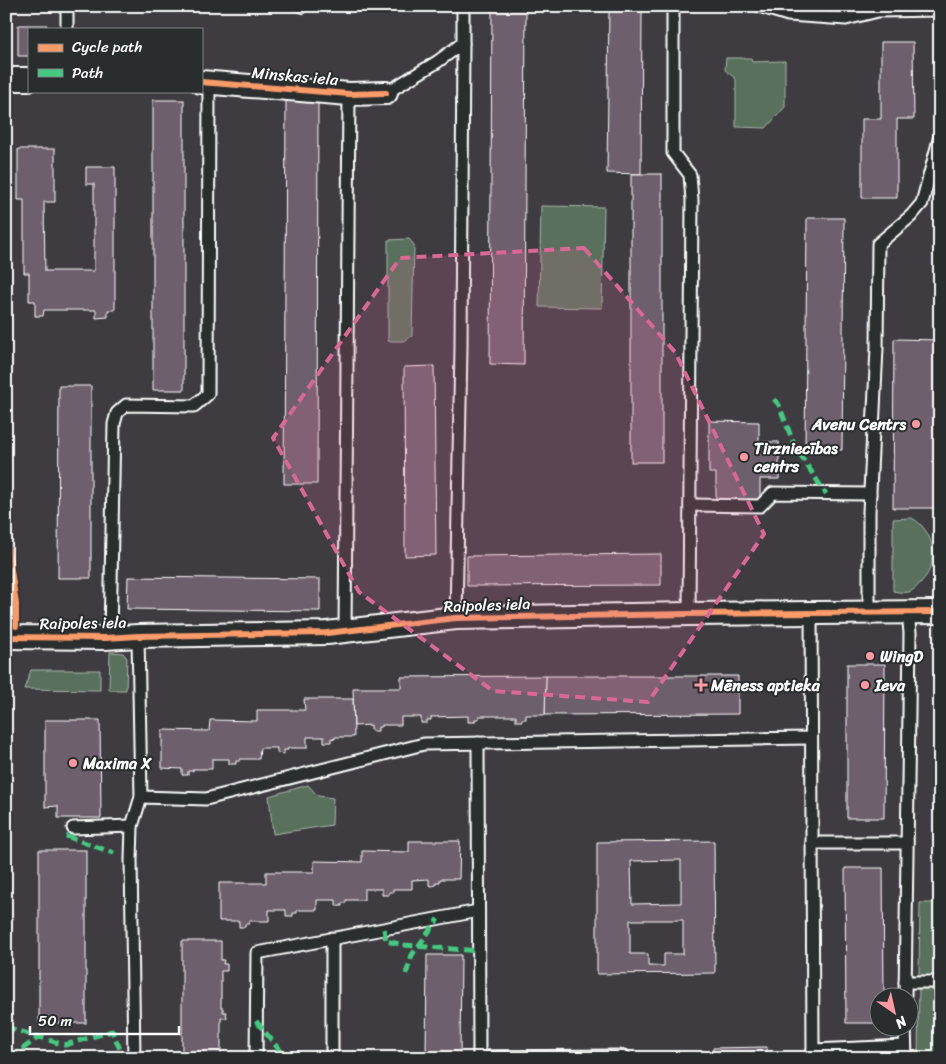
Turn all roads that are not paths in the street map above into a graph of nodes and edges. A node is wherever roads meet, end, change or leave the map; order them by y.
1 (67, 6) edge
2 (463, 6) edge
3 (673, 6) edge
4 (759, 6) edge
5 (940, 10) edge
6 (67, 28) edge
7 (463, 44) junction
8 (6, 79) edge
9 (28, 79) edge
10 (205, 82) edge
11 (386, 93) joint
12 (350, 94) junction
13 (940, 136) edge
14 (870, 494) junction
15 (690, 505) junction
16 (869, 612) junction
17 (908, 612) junction
18 (940, 612) edge
19 (811, 613) junction
20 (689, 614) junction
21 (456, 618) junction
22 (345, 631) junction
23 (138, 636) junction
24 (6, 637) edge
25 (110, 638) junction
26 (811, 738) junction
27 (478, 743) junction
28 (141, 797) junction
29 (132, 826) junction
30 (73, 828) dead end
31 (812, 843) junction
32 (907, 843) junction
33 (478, 911) junction
34 (332, 938) junction
35 (905, 982) junction
36 (940, 982) edge
37 (905, 986) edge
38 (905, 1036) edge
39 (905, 1052) edge
40 (812, 1054) edge
41 (479, 1057) edge
42 (134, 1058) edge
43 (256, 1058) edge
44 (332, 1058) edge
45 (624, 1058) edge

1 - 6 lane
2 - 7 lane
3 - 15 lane
4 - 5 lane
7 - 11 lane
7 - 21 lane
8 - 9 street
10 - 12 street, Minskas iela
10 - 25 lane
11 - 12 street, Minskas iela
12 - 22 lane
13 - 14 lane
14 - 15 lane
14 - 16 lane
15 - 20 lane
16 - 17 street, Raipoles iela
16 - 19 street, Raipoles iela
17 - 18 street, Raipoles iela
17 - 32 lane
19 - 20 street, Raipoles iela
19 - 26 lane
20 - 21 street, Raipoles iela
21 - 22 street, Raipoles iela
22 - 23 street, Raipoles iela
23 - 25 street, Raipoles iela
23 - 28 lane
24 - 25 street, Raipoles iela
26 - 27 lane
26 - 31 lane
27 - 28 lane
27 - 33 lane
28 - 29 lane
29 - 30 lane
29 - 42 lane
31 - 32 lane
31 - 40 lane
32 - 35 lane
33 - 34 lane
33 - 41 lane
34 - 43 lane
34 - 44 lane
35 - 36 lane
35 - 37 lane
38 - 39 lane
39 - 40 lane
41 - 45 lane

